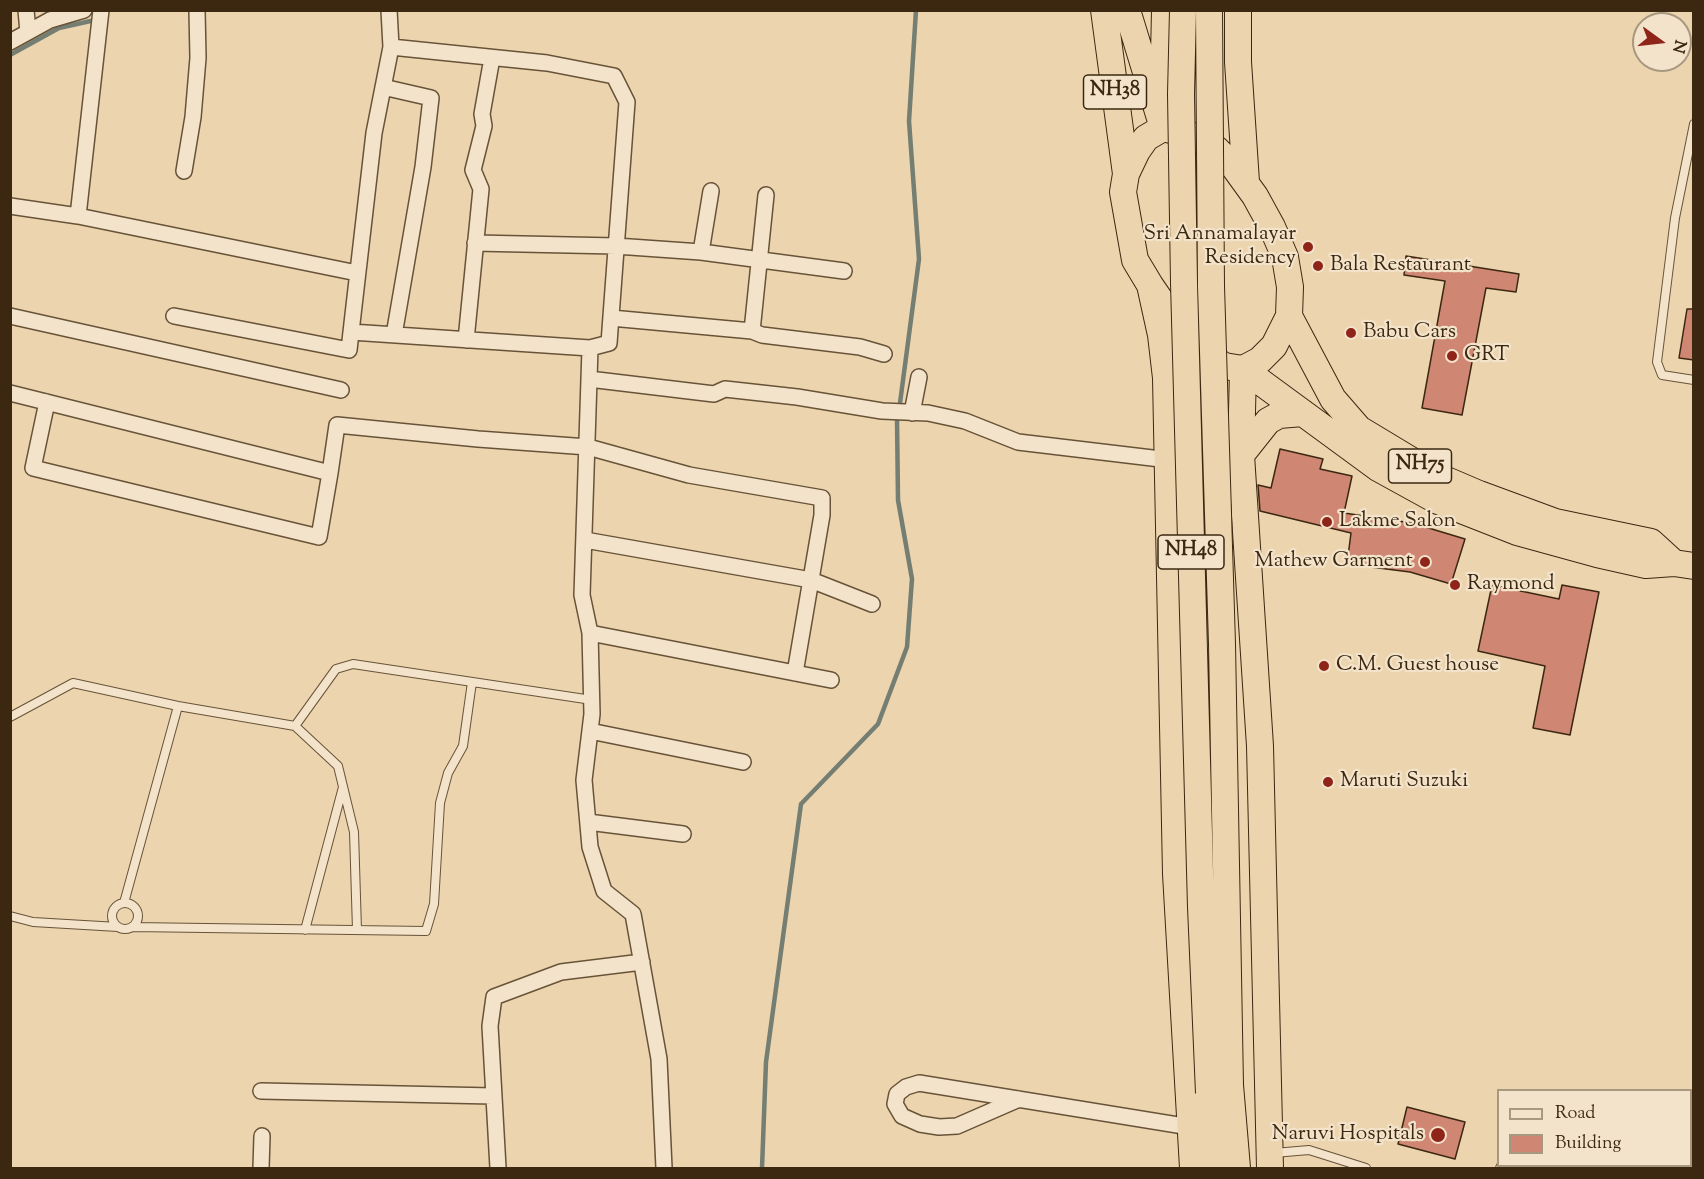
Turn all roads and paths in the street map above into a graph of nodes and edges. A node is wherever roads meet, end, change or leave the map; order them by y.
1 (26, 10) edge
2 (84, 10) edge
3 (101, 10) edge
4 (197, 10) edge
5 (389, 10) edge
6 (1104, 10) edge
7 (1127, 10) edge
8 (1165, 10) edge
9 (1183, 10) edge
10 (1209, 10) edge
11 (1239, 10) edge
12 (28, 32) junction
13 (10, 42) edge
14 (391, 47) junction
15 (492, 58) junction
16 (382, 87) junction
17 (1694, 124) edge
18 (1163, 128) junction
19 (184, 171) dead end
20 (1126, 174) junction
21 (1245, 182) junction
22 (711, 191) dead end
23 (766, 195) dead end
24 (10, 206) edge
25 (78, 216) junction
26 (476, 243) junction
27 (616, 246) junction
28 (701, 252) junction
29 (760, 259) junction
30 (844, 271) dead end
31 (357, 273) junction
32 (1150, 285) junction
33 (10, 316) edge
34 (174, 316) dead end
35 (1289, 316) junction
36 (611, 318) junction
37 (752, 331) junction
38 (351, 332) junction
39 (394, 335) junction
40 (466, 340) junction
41 (590, 348) junction
42 (884, 354) dead end
43 (1243, 369) junction
44 (919, 377) dead end
45 (590, 379) junction
46 (1694, 380) edge
47 (341, 390) dead end
48 (10, 393) edge
49 (47, 402) junction
50 (912, 412) junction
51 (1303, 413) junction
52 (588, 447) junction
53 (1241, 454) junction
54 (1169, 460) junction
55 (330, 473) junction
56 (585, 540) junction
57 (1684, 565) edge
58 (811, 580) junction
59 (872, 604) dead end
60 (590, 633) junction
61 (795, 673) junction
62 (831, 680) dead end
63 (472, 682) junction
64 (592, 700) junction
65 (178, 706) junction
66 (10, 717) edge
67 (295, 726) junction
68 (590, 731) junction
69 (743, 762) dead end
70 (343, 786) junction
71 (588, 822) junction
72 (683, 834) dead end
73 (124, 903) junction
74 (10, 916) edge
75 (118, 927) junction
76 (132, 927) junction
77 (304, 930) junction
78 (357, 930) junction
79 (642, 962) junction
80 (1219, 1089) junction
81 (261, 1091) dead end
82 (493, 1096) junction
83 (1019, 1099) junction
84 (1190, 1127) junction
85 (262, 1136) dead end
86 (1270, 1161) edge
87 (261, 1168) edge
88 (498, 1168) edge
89 (664, 1168) edge
90 (1193, 1168) edge
91 (1212, 1168) edge
92 (1237, 1168) edge
93 (1366, 1168) edge

1 - 12 street
2 - 12 street
3 - 25 street
4 - 19 street
5 - 14 street
6 - 20 highway, NH38
7 - 18 highway, NH38
8 - 18 highway
9 - 80 highway, NH48, bridge
10 - 80 highway, NH48, bridge
11 - 21 highway
12 - 13 street
14 - 15 street
14 - 16 street
15 - 26 street
15 - 27 street
16 - 31 street
16 - 39 street
17 - 46 lane
18 - 20 highway, NH38
18 - 21 highway, NH38
20 - 32 highway, NH38
21 - 35 highway, NH38
22 - 28 street
23 - 29 street
24 - 25 street
25 - 31 street
26 - 27 street
26 - 40 street
27 - 28 street
27 - 36 street
28 - 29 street
29 - 30 street
29 - 37 street
31 - 38 street
32 - 43 highway, NH38
32 - 54 highway
33 - 47 street
34 - 38 street
35 - 43 highway, NH38
35 - 57 highway, NH75
36 - 37 street
36 - 41 street
37 - 42 street
38 - 39 street
39 - 40 street
40 - 41 street
41 - 45 street
43 - 51 highway, NH75
43 - 53 highway
44 - 50 street
45 - 50 street
45 - 52 street
48 - 49 street
49 - 55 street
49 - 55 street
50 - 54 street
51 - 53 highway
51 - 57 highway, NH75
52 - 55 street
52 - 56 street
52 - 58 street
53 - 86 highway
54 - 84 highway
56 - 58 street
56 - 60 street
58 - 59 street
58 - 61 street
60 - 61 street
60 - 64 street
61 - 62 street
63 - 64 lane
63 - 67 lane
63 - 78 lane
64 - 68 street
65 - 66 lane
65 - 67 lane
65 - 73 lane
67 - 70 lane
68 - 69 street
68 - 71 street
70 - 77 lane
70 - 78 lane
71 - 72 street
71 - 79 street
73 - 75 lane
73 - 76 lane
74 - 75 lane
75 - 76 lane
76 - 77 lane
77 - 78 lane
79 - 82 street
79 - 89 street
80 - 91 highway, NH48
80 - 92 highway, NH48
81 - 82 street
82 - 88 street
83 - 83 street
83 - 84 street
84 - 90 highway
85 - 87 street
86 - 93 lane

